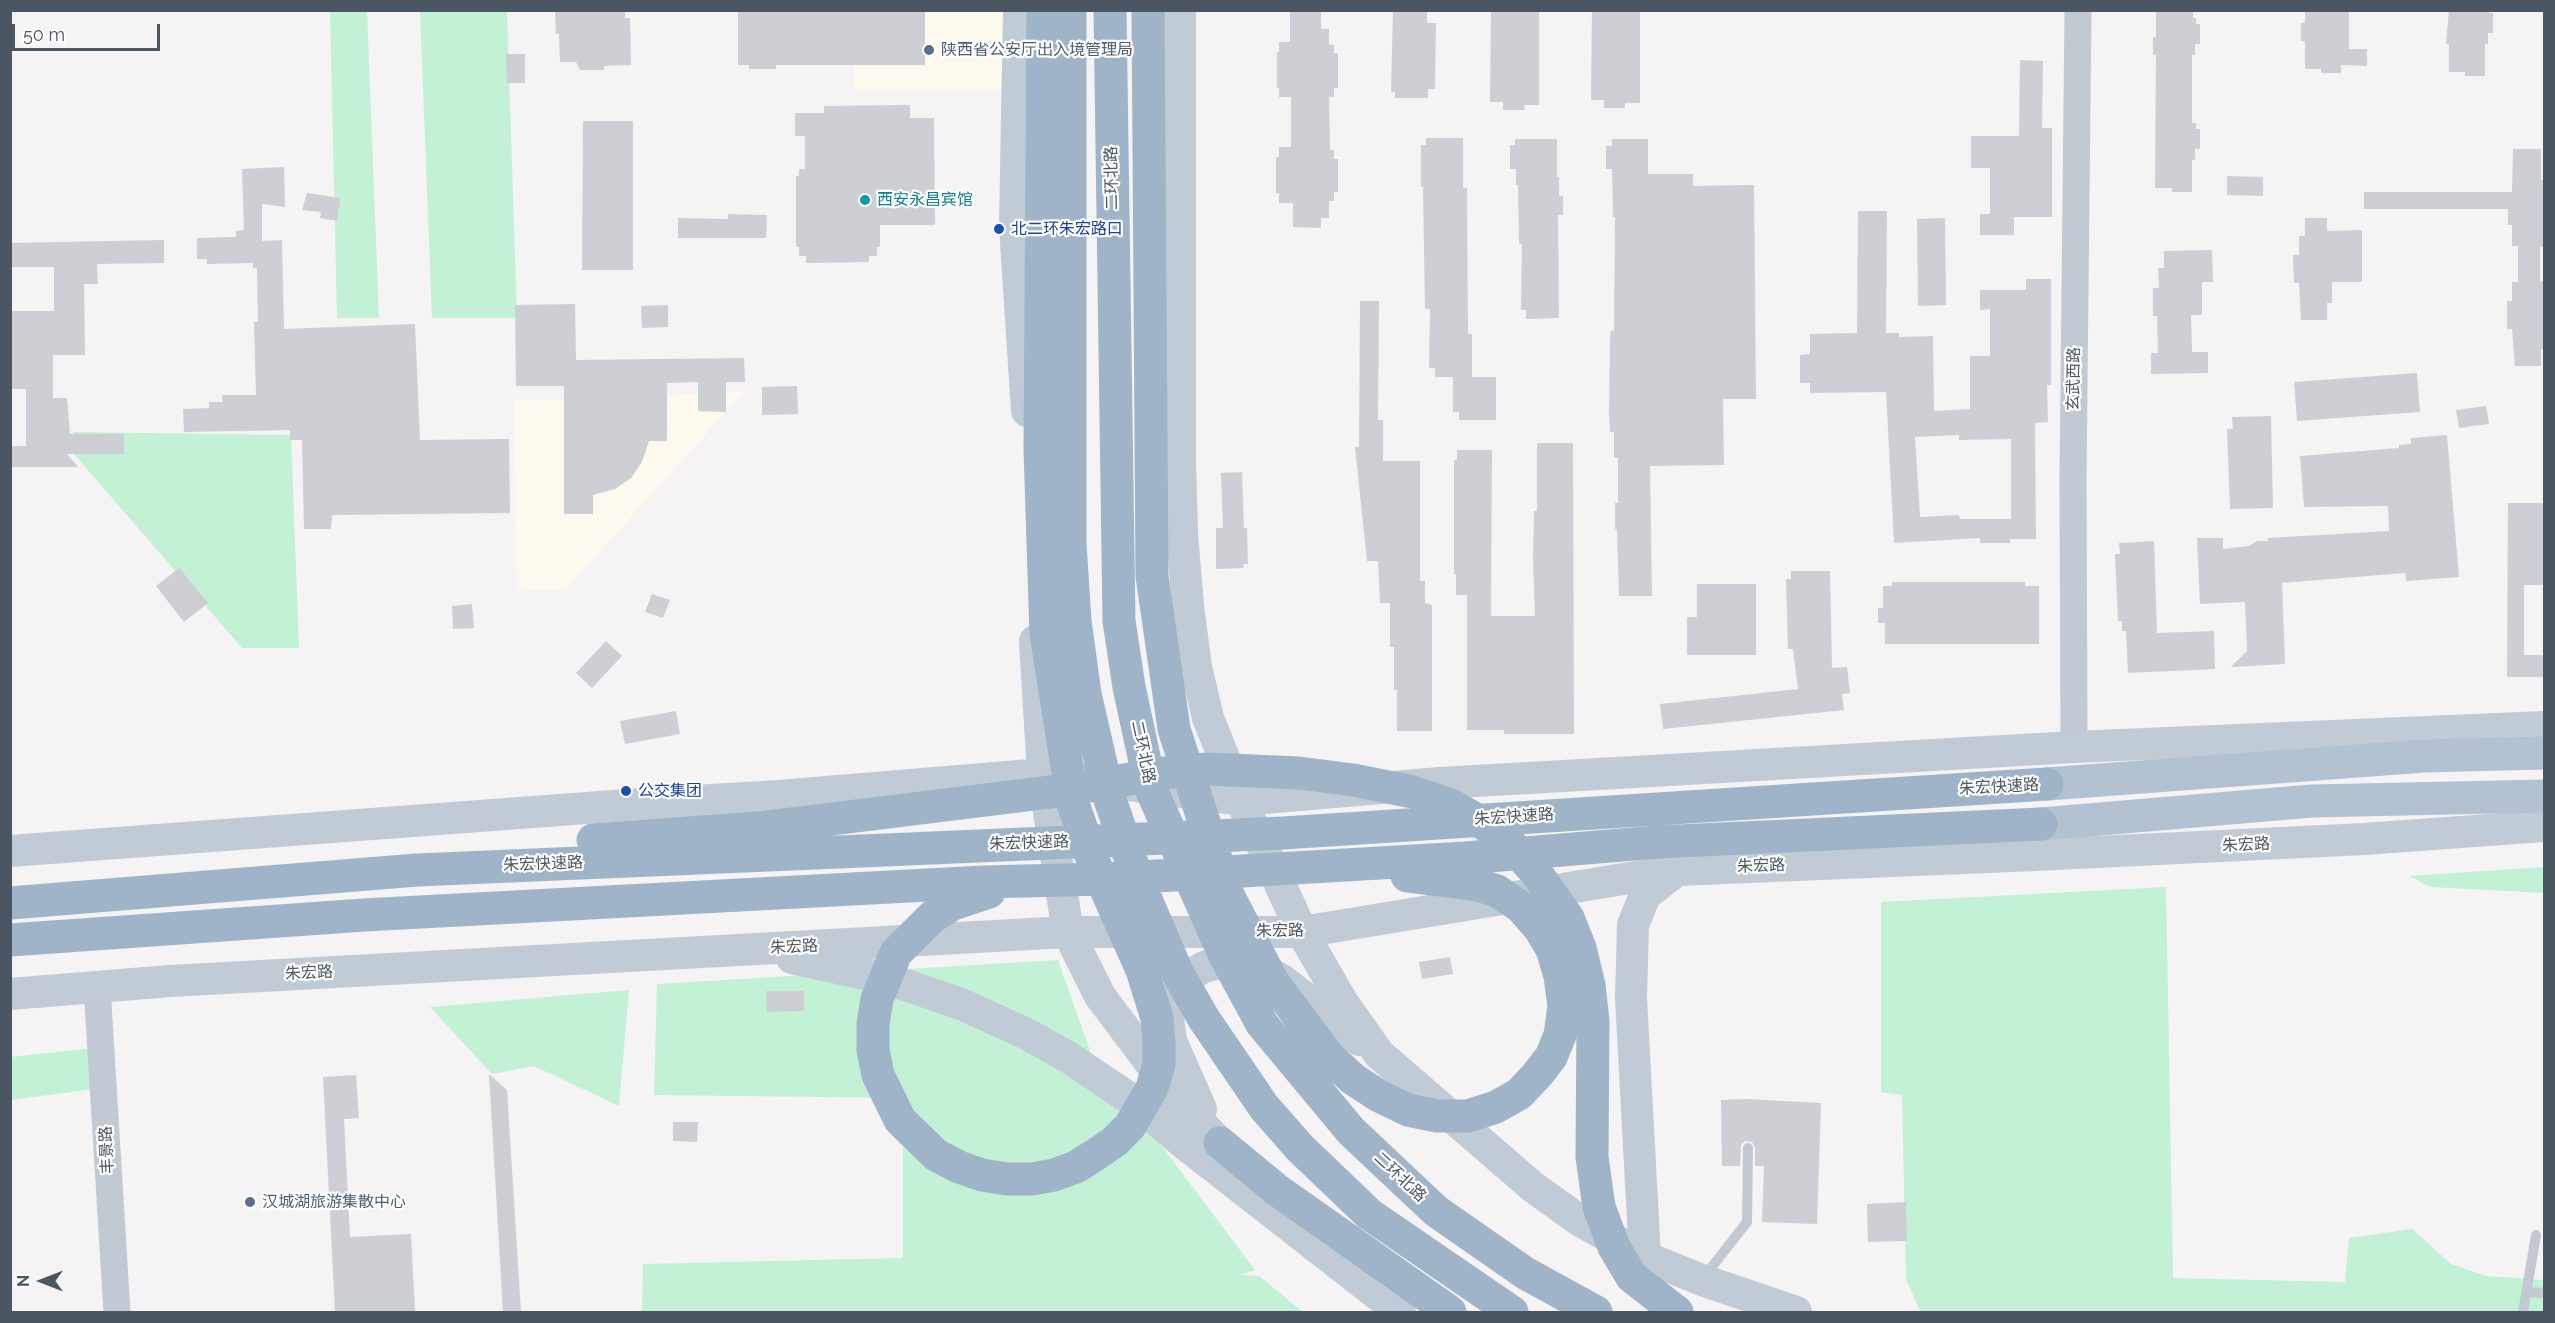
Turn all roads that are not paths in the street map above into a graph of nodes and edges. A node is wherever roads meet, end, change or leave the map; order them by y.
1 (1019, 10) edge
2 (1043, 10) edge
3 (1070, 10) edge
4 (1149, 10) edge
5 (1180, 10) edge
6 (2078, 10) edge
7 (1110, 25) edge
8 (2544, 727) edge
9 (2074, 747) junction
10 (2544, 753) edge
11 (1043, 774) junction
12 (2047, 784) joint
13 (2544, 796) edge
14 (1241, 800) junction
15 (2041, 824) joint
16 (2544, 826) edge
17 (10, 851) edge
18 (1346, 865) junction
19 (417, 870) junction
20 (1678, 870) junction
21 (1051, 880) junction
22 (10, 903) edge
23 (1068, 932) junction
24 (1302, 932) junction
25 (10, 940) edge
26 (747, 949) junction
27 (97, 987) junction
28 (10, 994) edge
29 (1379, 1054) junction
30 (1220, 1143) junction
31 (1748, 1148) dead end
32 (1256, 1200) junction
33 (1321, 1222) junction
34 (2536, 1235) dead end
35 (1645, 1257) junction
36 (1702, 1280) junction
37 (2527, 1292) junction
38 (2544, 1293) edge
39 (1509, 1311) edge
40 (117, 1312) edge
41 (1400, 1312) edge
42 (1450, 1312) edge
43 (1596, 1312) edge
44 (1677, 1312) edge
45 (1796, 1312) edge
46 (2523, 1312) edge

1 - 11 main road
2 - 21 highway
3 - 39 highway
4 - 18 highway
5 - 14 main road
6 - 9 street, 玄武西路
7 - 43 highway, 二环北路
8 - 9 main road
9 - 14 main road
10 - 12 main road
11 - 14 main road
11 - 17 main road
11 - 23 main road
12 - 19 highway, 朱宏快速路
13 - 15 main road
14 - 24 main road
15 - 18 highway
16 - 20 main road, 朱宏路
18 - 21 highway
19 - 22 highway, 朱宏快速路
19 - 44 highway
20 - 24 main road, 朱宏路
20 - 35 main road
21 - 25 highway
23 - 24 main road, 朱宏路
23 - 26 main road, 朱宏路
23 - 30 main road
24 - 29 main road
26 - 27 main road, 朱宏路
26 - 32 main road
27 - 28 main road, 朱宏路
27 - 40 street, 丰景路
29 - 30 main road
29 - 35 main road
30 - 32 main road
30 - 33 highway
31 - 36 lane
32 - 33 main road
32 - 41 main road
33 - 42 highway
34 - 37 lane
35 - 36 main road
36 - 45 main road
37 - 38 lane
37 - 46 lane

